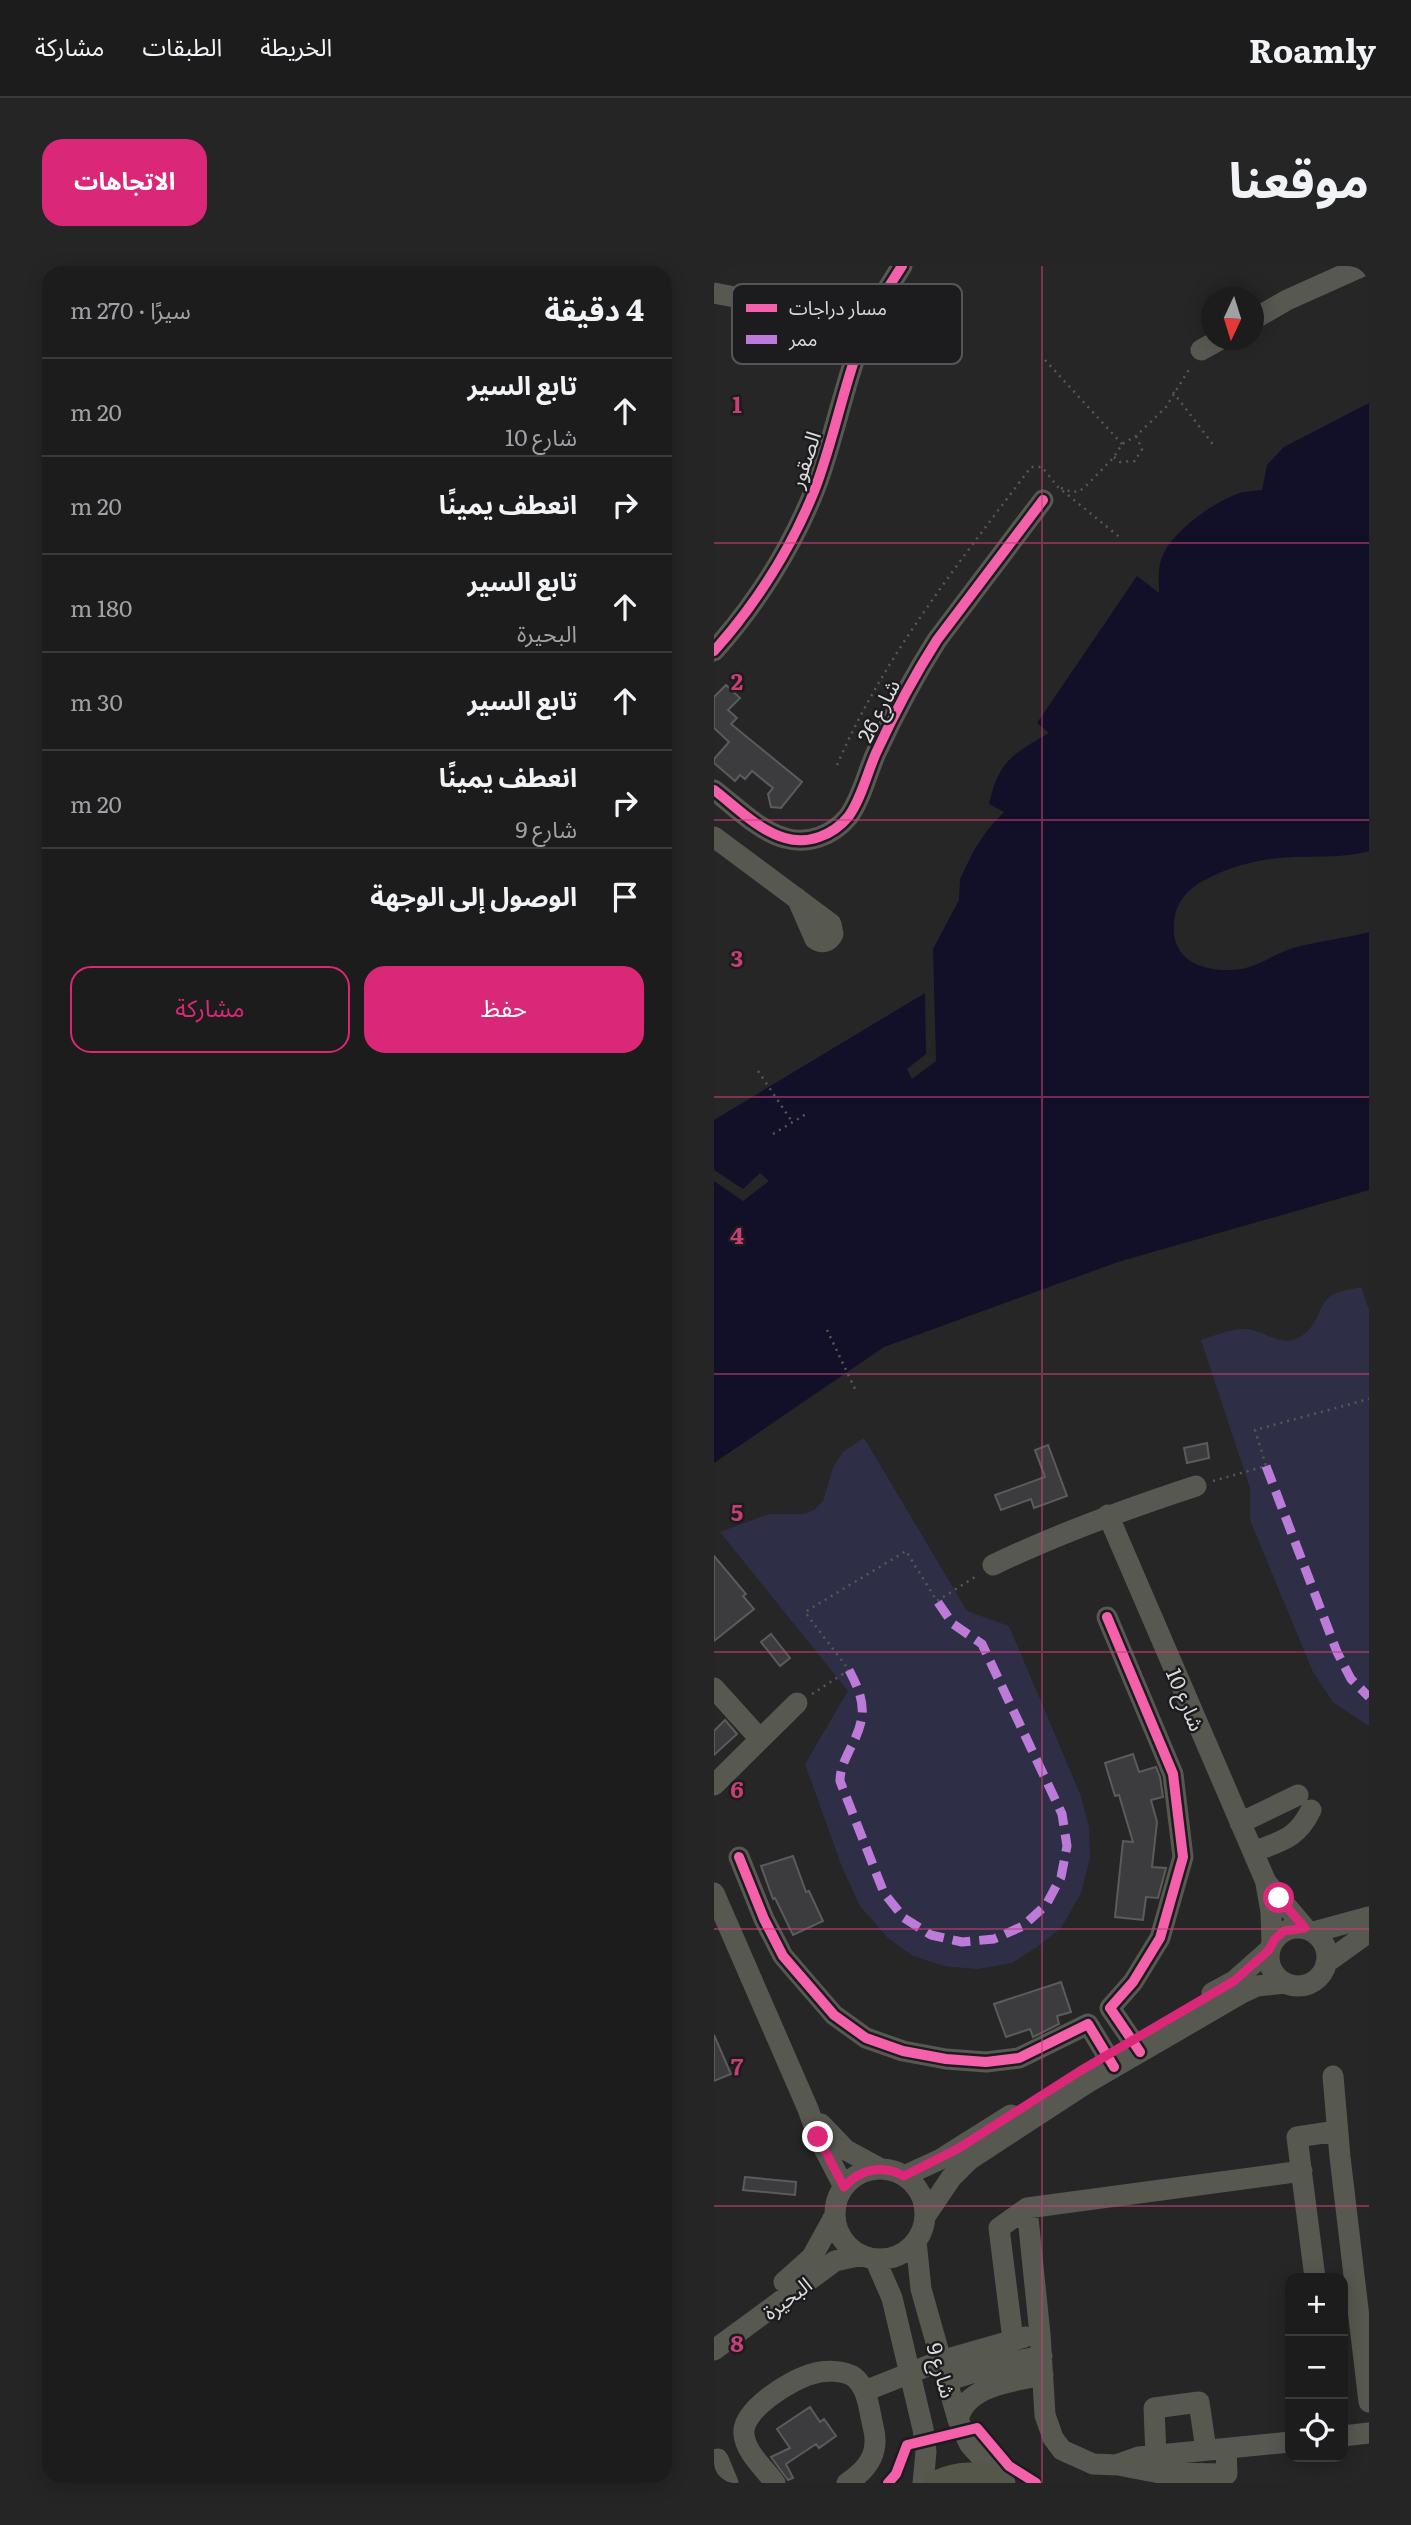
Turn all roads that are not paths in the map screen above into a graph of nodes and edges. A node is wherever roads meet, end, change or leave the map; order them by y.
1 (902, 266) edge
2 (1363, 266) edge
3 (892, 284) edge
4 (714, 293) edge
5 (732, 296) edge
6 (1264, 313) edge
7 (853, 364) edge
8 (1043, 500) road end
9 (714, 652) edge
10 (714, 790) edge
11 (714, 836) edge
12 (797, 898) dead end
13 (1196, 1486) road end
14 (1108, 1515) junction
15 (993, 1565) road end
16 (1107, 1617) dead end
17 (714, 1688) edge
18 (797, 1703) road end
19 (760, 1739) junction
20 (714, 1785) edge
21 (1240, 1823) junction
22 (1253, 1852) junction
23 (739, 1857) dead end
24 (1266, 1882) junction
25 (714, 1893) edge
26 (1369, 1917) edge
27 (1309, 1930) junction
28 (1369, 1932) edge
29 (1270, 1947) junction
30 (1326, 1963) junction
31 (1285, 1983) junction
32 (1110, 2008) junction
33 (1088, 2024) junction
34 (1136, 2046) junction
35 (1110, 2061) junction
36 (1333, 2076) dead end
37 (808, 2109) junction
38 (1337, 2131) junction
39 (881, 2169) junction
40 (1302, 2171) junction
41 (904, 2176) junction
42 (844, 2187) junction
43 (1027, 2208) junction
44 (835, 2215) junction
45 (926, 2215) junction
46 (916, 2241) junction
47 (869, 2257) junction
48 (1314, 2273) edge
49 (1348, 2273) edge
50 (1348, 2279) edge
51 (921, 2289) junction
52 (892, 2298) junction
53 (773, 2299) junction
54 (714, 2332) edge
55 (1040, 2334) junction
56 (1013, 2340) junction
57 (714, 2350) edge
58 (1042, 2365) junction
59 (943, 2371) junction
60 (908, 2374) junction
61 (865, 2391) junction
62 (1369, 2402) edge
63 (958, 2420) junction
64 (1369, 2433) edge
65 (1348, 2435) edge
66 (1285, 2442) edge
67 (1216, 2449) junction
68 (1156, 2456) junction
69 (718, 2459) dead end
70 (1118, 2465) junction
71 (728, 2483) edge
72 (775, 2483) edge
73 (847, 2483) edge
74 (923, 2483) edge
75 (937, 2483) edge
76 (1004, 2483) edge

1 - 3 street, الصقور
2 - 6 street
4 - 5 street
7 - 9 street, الصقور
8 - 10 street, شارع 26
11 - 12 street
13 - 14 street
14 - 15 street
14 - 21 street, شارع 10
16 - 32 street
17 - 19 street
18 - 19 street
19 - 20 street
21 - 22 street, شارع 10
21 - 22 street
22 - 24 street, شارع 10
23 - 33 street
24 - 27 street, شارع 10
24 - 29 street, شارع 10
25 - 37 street
26 - 27 street
27 - 29 street
27 - 30 street
28 - 30 street
29 - 31 street
29 - 34 street
30 - 31 street
31 - 34 street
32 - 33 street
32 - 34 street
33 - 35 street
34 - 35 street
35 - 41 street
35 - 45 street
36 - 38 street
37 - 39 street
37 - 42 street
38 - 40 street
38 - 49 street
39 - 41 street
39 - 42 street
40 - 43 street
40 - 48 street
41 - 45 street
42 - 44 street
43 - 55 street
43 - 56 street
44 - 47 street
44 - 53 street, البحيرة
45 - 46 street
46 - 47 street
46 - 51 street, شارع 9
47 - 52 street, شارع 9
47 - 53 street, البحيرة
50 - 62 street
51 - 52 street
51 - 59 street, شارع 9
52 - 60 street, شارع 9
53 - 54 street, البحيرة
53 - 57 street, البحيرة
55 - 56 street
55 - 58 street
56 - 59 street
58 - 59 street
58 - 63 street
58 - 70 street
59 - 60 street
59 - 63 street, شارع 9
60 - 61 street
60 - 74 street, شارع 9
61 - 72 street
61 - 73 street
63 - 76 street, شارع 9
64 - 65 street
66 - 67 street
67 - 68 street
67 - 68 street
67 - 70 street
68 - 70 street
69 - 71 street
75 - 76 main road

